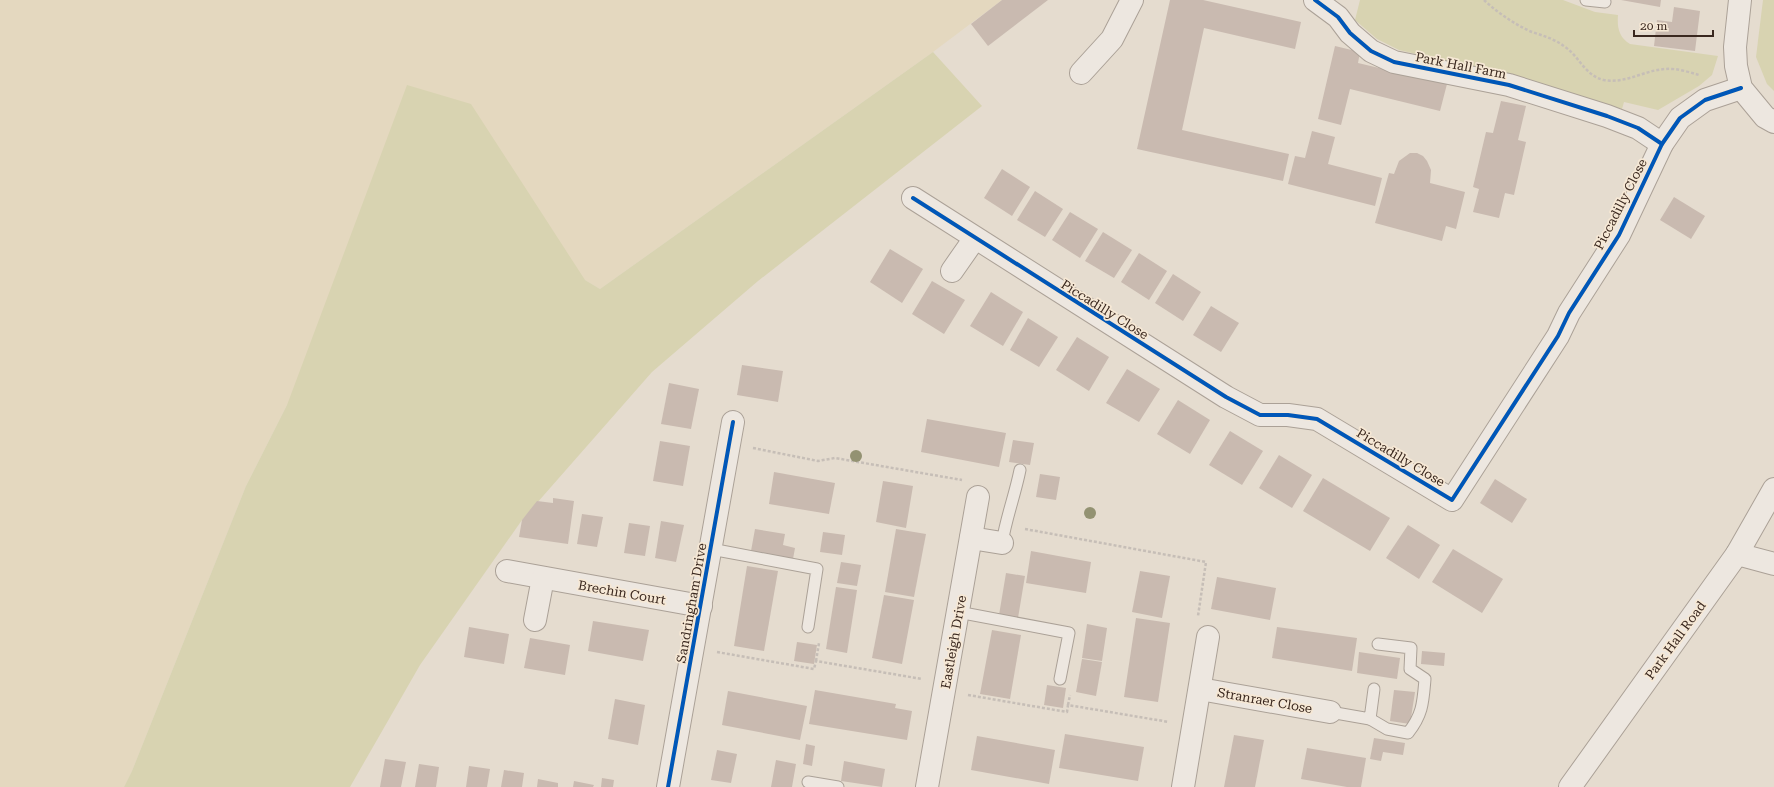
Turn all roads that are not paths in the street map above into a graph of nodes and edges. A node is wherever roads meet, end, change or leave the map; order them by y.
1 (1132, 0) edge
2 (1315, 0) edge
3 (1586, 0) edge
4 (1740, 0) edge
5 (1606, 2) dead end
6 (1081, 72) dead end
7 (1741, 88) junction
8 (1774, 122) edge
9 (1662, 144) junction
10 (914, 198) dead end
11 (975, 238) junction
12 (952, 271) dead end
13 (733, 422) dead end
14 (1020, 470) dead end
15 (1774, 490) edge
16 (978, 497) road end
17 (1004, 534) joint
18 (971, 538) junction
19 (711, 549) junction
20 (1737, 554) junction
21 (1774, 564) edge
22 (507, 571) dead end
23 (543, 578) junction
24 (701, 606) junction
25 (958, 612) junction
26 (535, 620) dead end
27 (808, 628) dead end
28 (1208, 637) road end
29 (1378, 644) dead end
30 (1060, 679) dead end
31 (1200, 689) junction
32 (1374, 689) dead end
33 (1330, 712) joint
34 (1370, 719) junction
35 (808, 782) dead end
36 (668, 787) edge
37 (838, 787) edge
38 (927, 787) edge
39 (1183, 787) edge
40 (1570, 787) edge

1 - 6 street
2 - 9 street, Park Hall Farm
3 - 5 lane
4 - 7 street
7 - 8 street
7 - 9 street, Piccadilly Close
9 - 11 street, Piccadilly Close
10 - 11 street, Piccadilly Close
11 - 12 street
13 - 19 street, Sandringham Drive
14 - 17 lane
15 - 20 street, Park Hall Road
16 - 18 street, Eastleigh Drive
17 - 18 street
18 - 25 street, Eastleigh Drive
19 - 24 street, Sandringham Drive
19 - 27 lane
20 - 21 street
20 - 40 street, Park Hall Road
22 - 23 street, Brechin Court
23 - 24 street, Brechin Court
23 - 26 street
24 - 36 street, Sandringham Drive
25 - 30 lane
25 - 38 street, Eastleigh Drive
28 - 31 street, Stranraer Close
29 - 34 lane
31 - 33 street, Stranraer Close
31 - 39 street, Stranraer Close
32 - 34 lane
33 - 34 lane
35 - 37 lane

